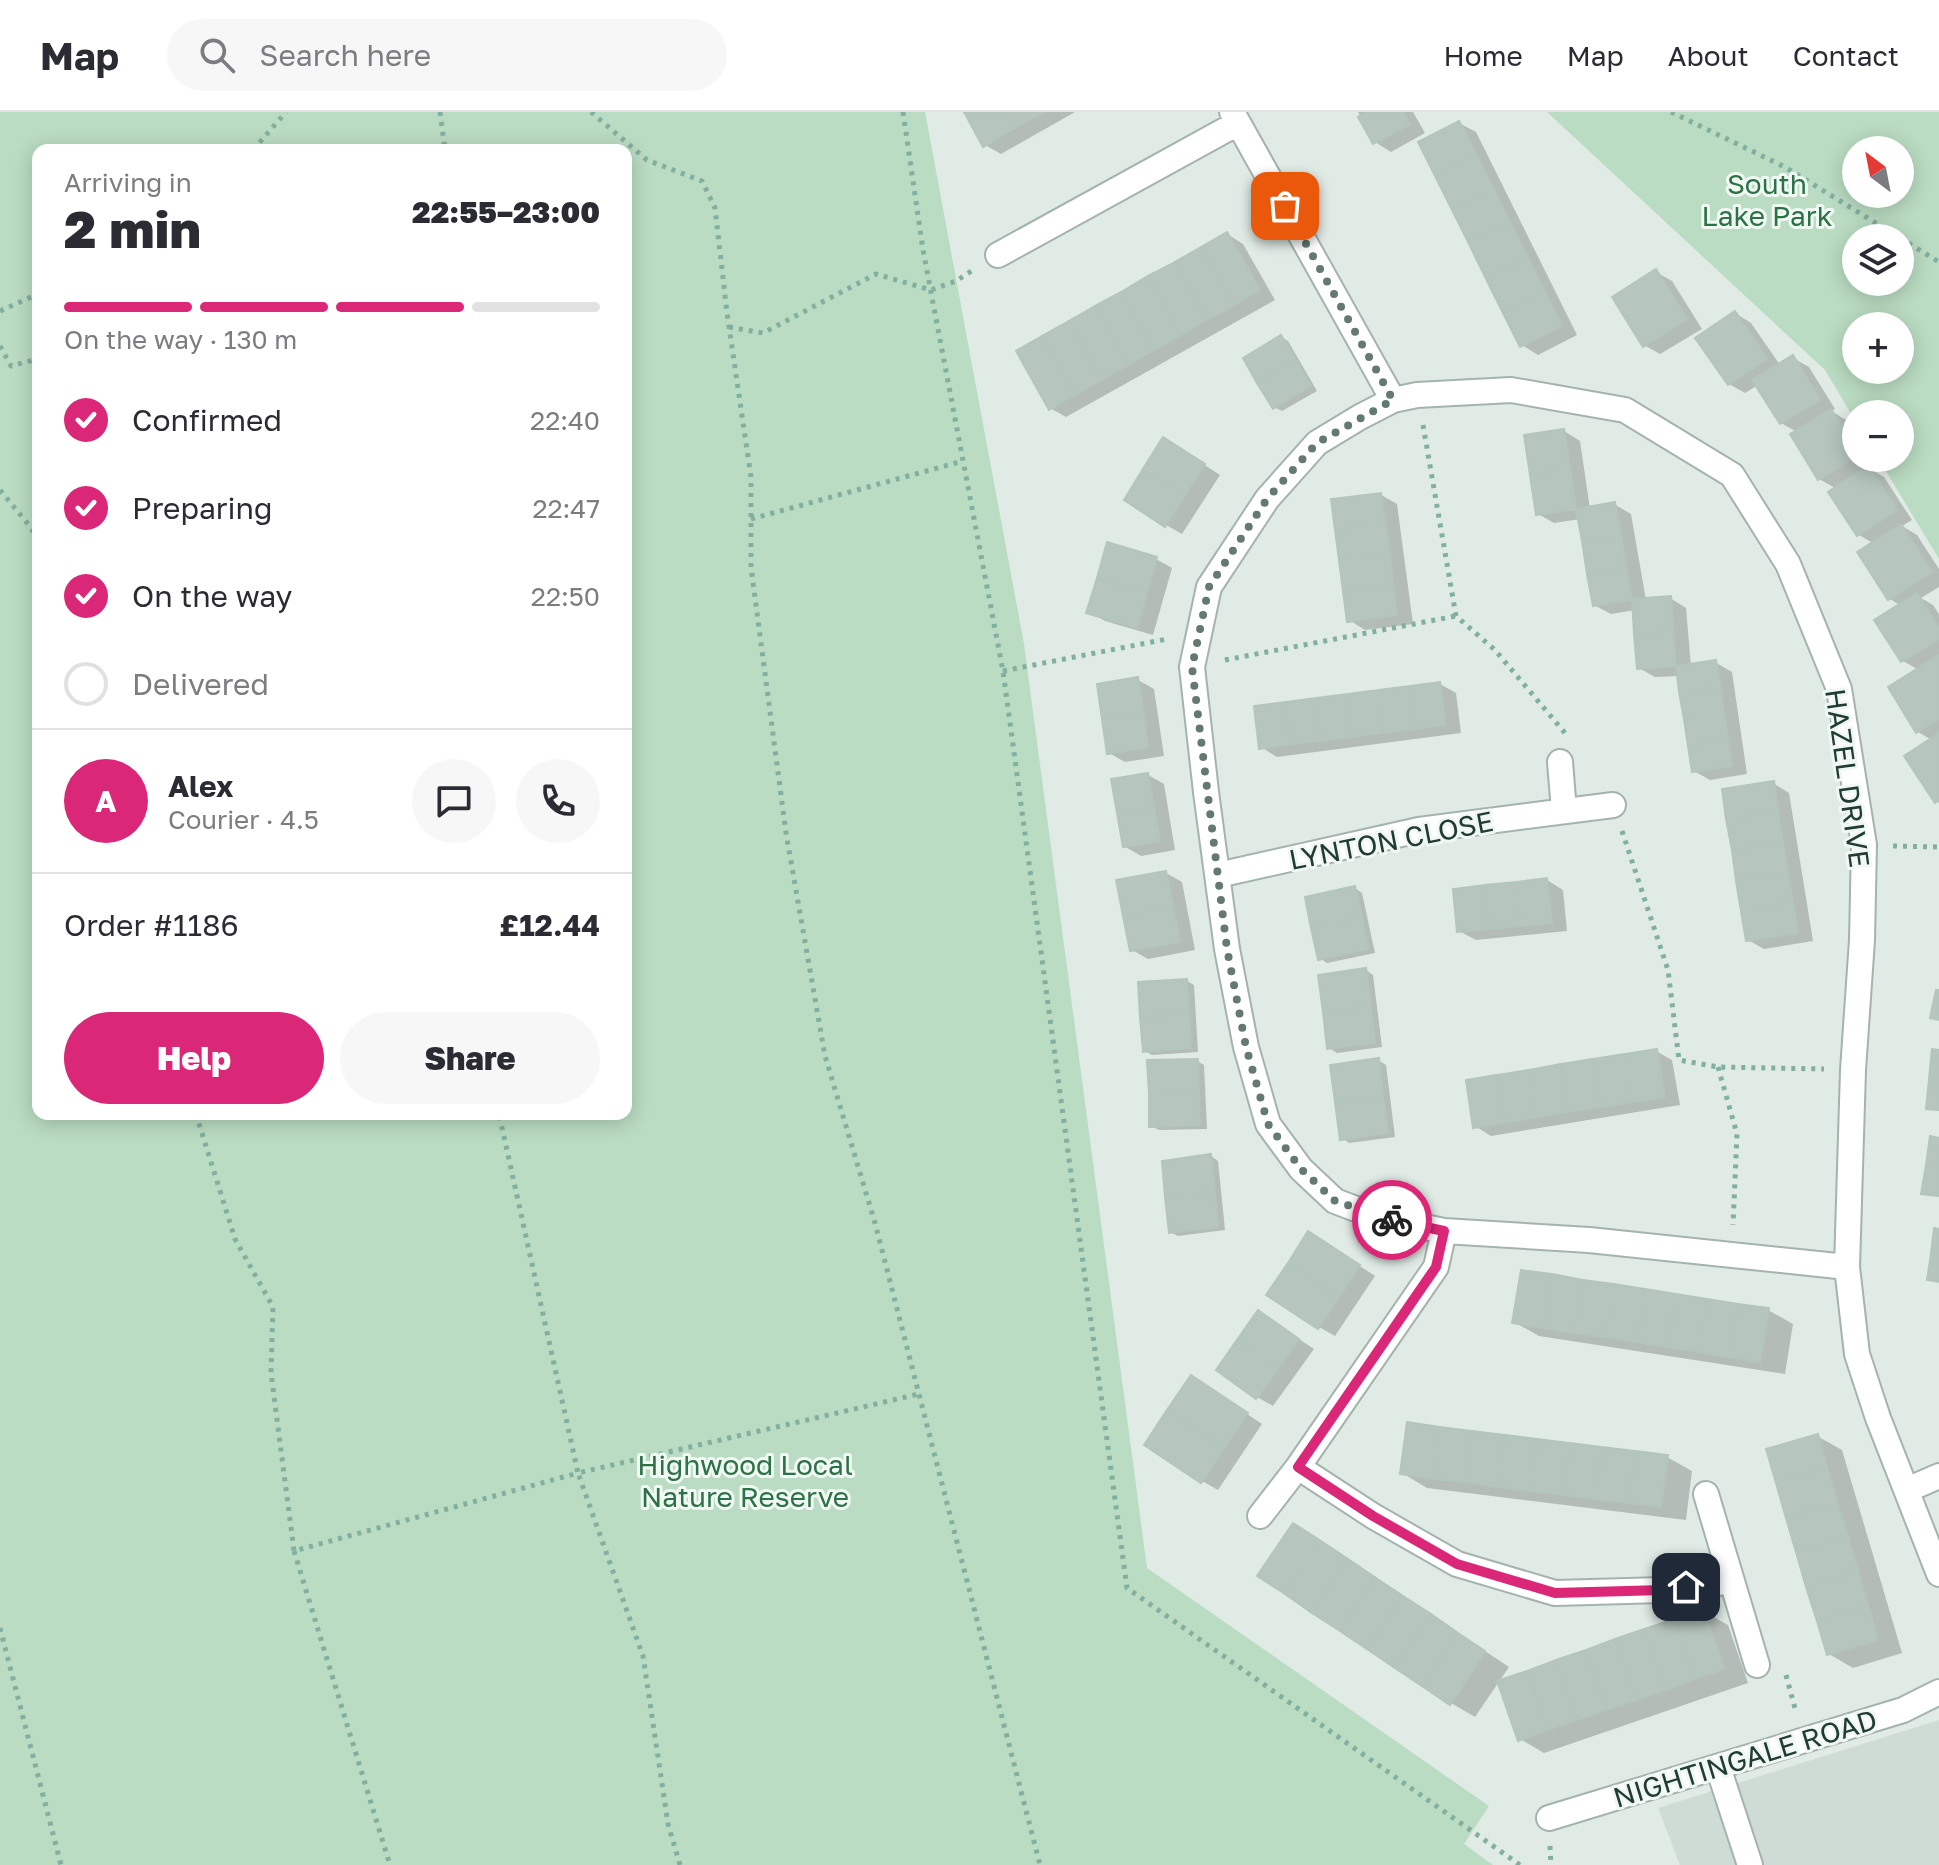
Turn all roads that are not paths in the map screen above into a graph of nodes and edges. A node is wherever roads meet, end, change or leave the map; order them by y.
1 (1235, 117) edge
2 (998, 255) road end
3 (1393, 400) junction
4 (1560, 762) dead end
5 (1613, 805) dead end
6 (1564, 811) junction
7 (1218, 875) junction
8 (1444, 1231) junction
9 (1847, 1267) junction
10 (1298, 1467) junction
11 (1939, 1476) edge
12 (1907, 1490) junction
13 (1706, 1494) dead end
14 (1260, 1516) dead end
15 (1939, 1574) edge
16 (1732, 1581) junction
17 (1757, 1665) road end
18 (1939, 1692) edge
19 (1718, 1767) junction
20 (1549, 1818) dead end
21 (1750, 1865) edge

1 - 2 street
1 - 3 street
3 - 7 street, HAZEL DRIVE
3 - 9 street, HAZEL DRIVE
4 - 6 street
5 - 6 street, LYNTON CLOSE
6 - 7 street, LYNTON CLOSE
7 - 8 street, HAZEL DRIVE
8 - 9 street, HAZEL DRIVE
8 - 10 street
9 - 12 street, HAZEL DRIVE
10 - 14 street
10 - 16 street
11 - 12 street
12 - 15 street, HAZEL DRIVE
13 - 16 street
16 - 17 street
18 - 19 street, NIGHTINGALE ROAD
19 - 20 street, NIGHTINGALE ROAD
19 - 21 street

